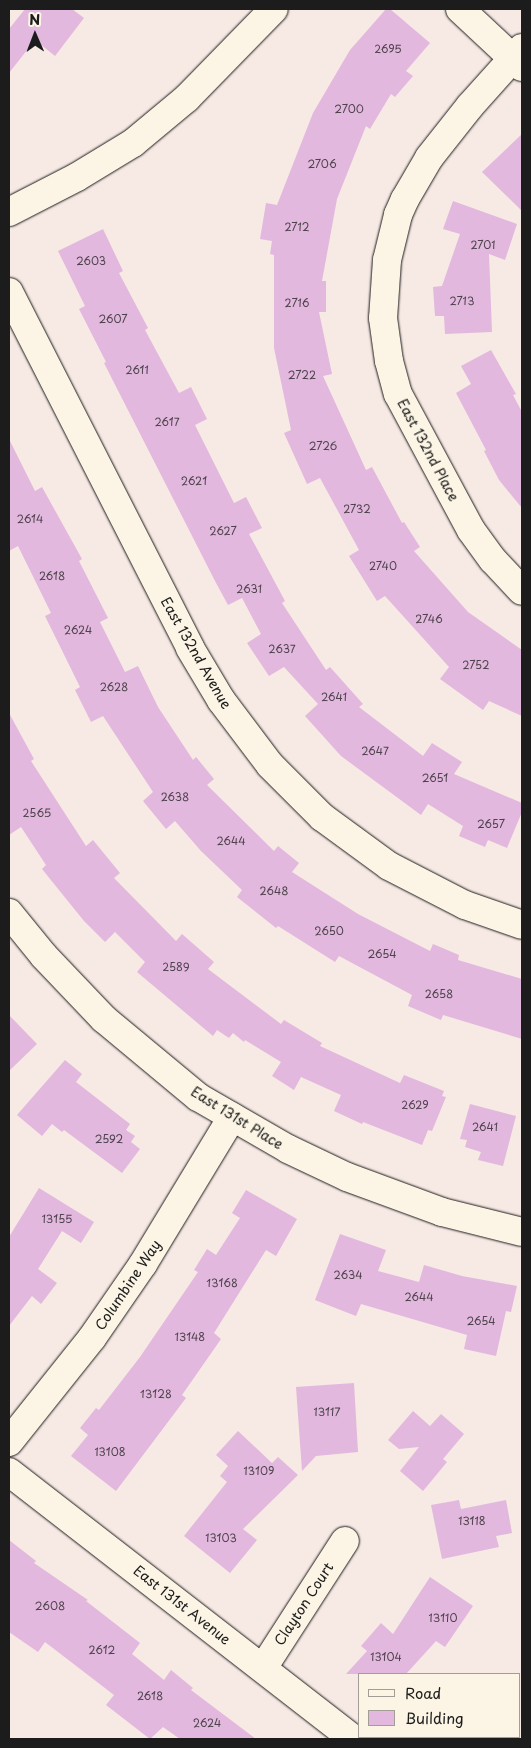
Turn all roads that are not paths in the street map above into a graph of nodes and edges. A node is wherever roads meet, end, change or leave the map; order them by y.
1 (274, 9) edge
2 (460, 9) edge
3 (519, 58) edge
4 (9, 212) edge
5 (9, 292) edge
6 (522, 591) edge
7 (9, 913) edge
8 (522, 925) edge
9 (232, 1117) junction
10 (522, 1232) edge
11 (9, 1442) edge
12 (9, 1472) edge
13 (346, 1541) dead end
14 (263, 1668) junction
15 (353, 1739) edge

1 - 4 street
2 - 3 street
3 - 6 street, East 132nd Place
5 - 8 street, East 132nd Avenue
7 - 9 street, East 131st Place
9 - 10 street, East 131st Place
9 - 11 street, Columbine Way
12 - 14 street, East 131st Avenue
13 - 14 street, Clayton Court
14 - 15 street, East 131st Avenue

